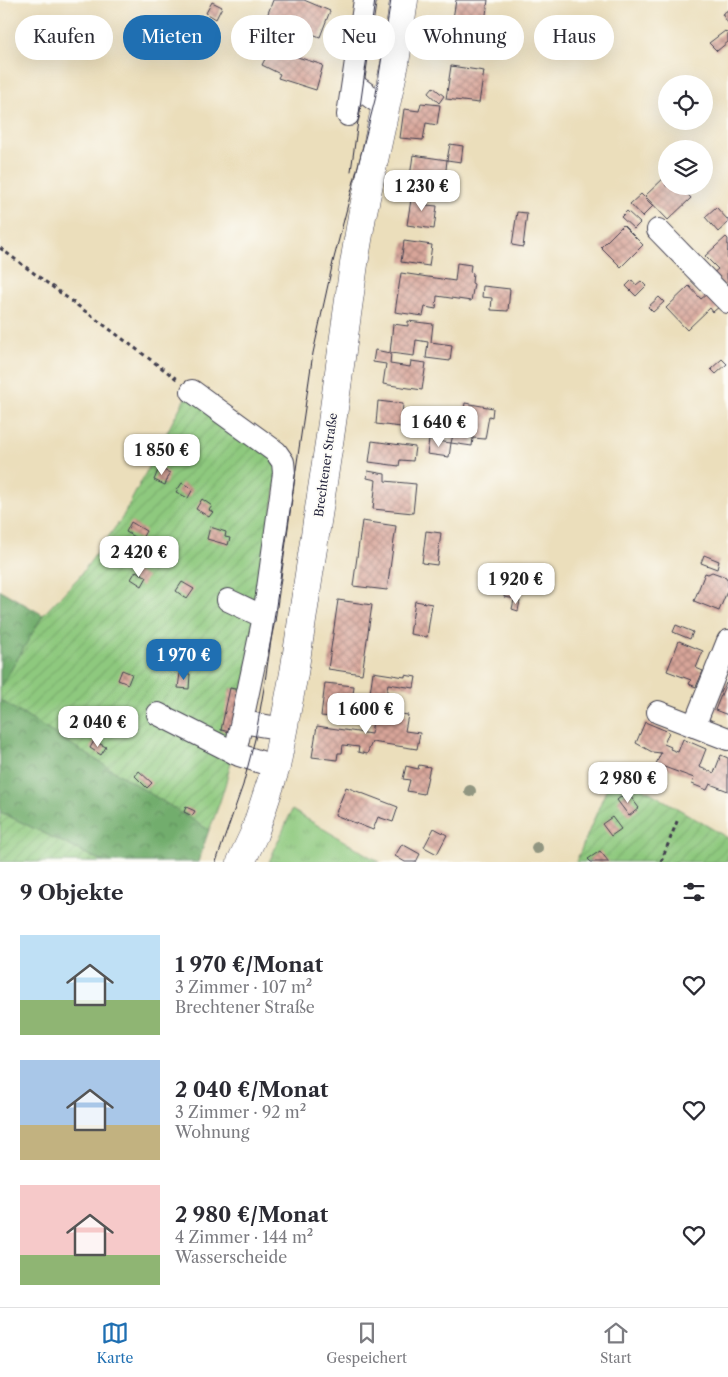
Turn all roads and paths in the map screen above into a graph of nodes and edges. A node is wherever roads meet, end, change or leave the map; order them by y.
1 (365, 0) edge
2 (404, 0) edge
3 (353, 84) junction
4 (386, 105) junction
5 (348, 115) dead end
6 (658, 230) dead end
7 (0, 248) edge
8 (728, 302) edge
9 (192, 391) joint
10 (228, 600) dead end
11 (264, 617) junction
12 (728, 641) edge
13 (658, 712) dead end
14 (158, 714) dead end
15 (242, 722) junction
16 (694, 726) junction
17 (284, 729) junction
18 (728, 739) edge
19 (235, 753) junction
20 (276, 767) junction
21 (678, 819) dead end
22 (241, 862) edge
23 (661, 862) edge

1 - 3 street
2 - 4 main road, Brechtener Straße
3 - 4 street
3 - 5 street
4 - 17 main road, Brechtener Straße
6 - 8 street
7 - 9 path
9 - 11 street
10 - 11 street
11 - 15 street
12 - 16 street
13 - 16 street
14 - 19 street
15 - 17 street
15 - 19 street
16 - 18 street
17 - 20 main road, Brechtener Straße
19 - 20 street
20 - 22 main road, Brechtener Straße
21 - 23 path

